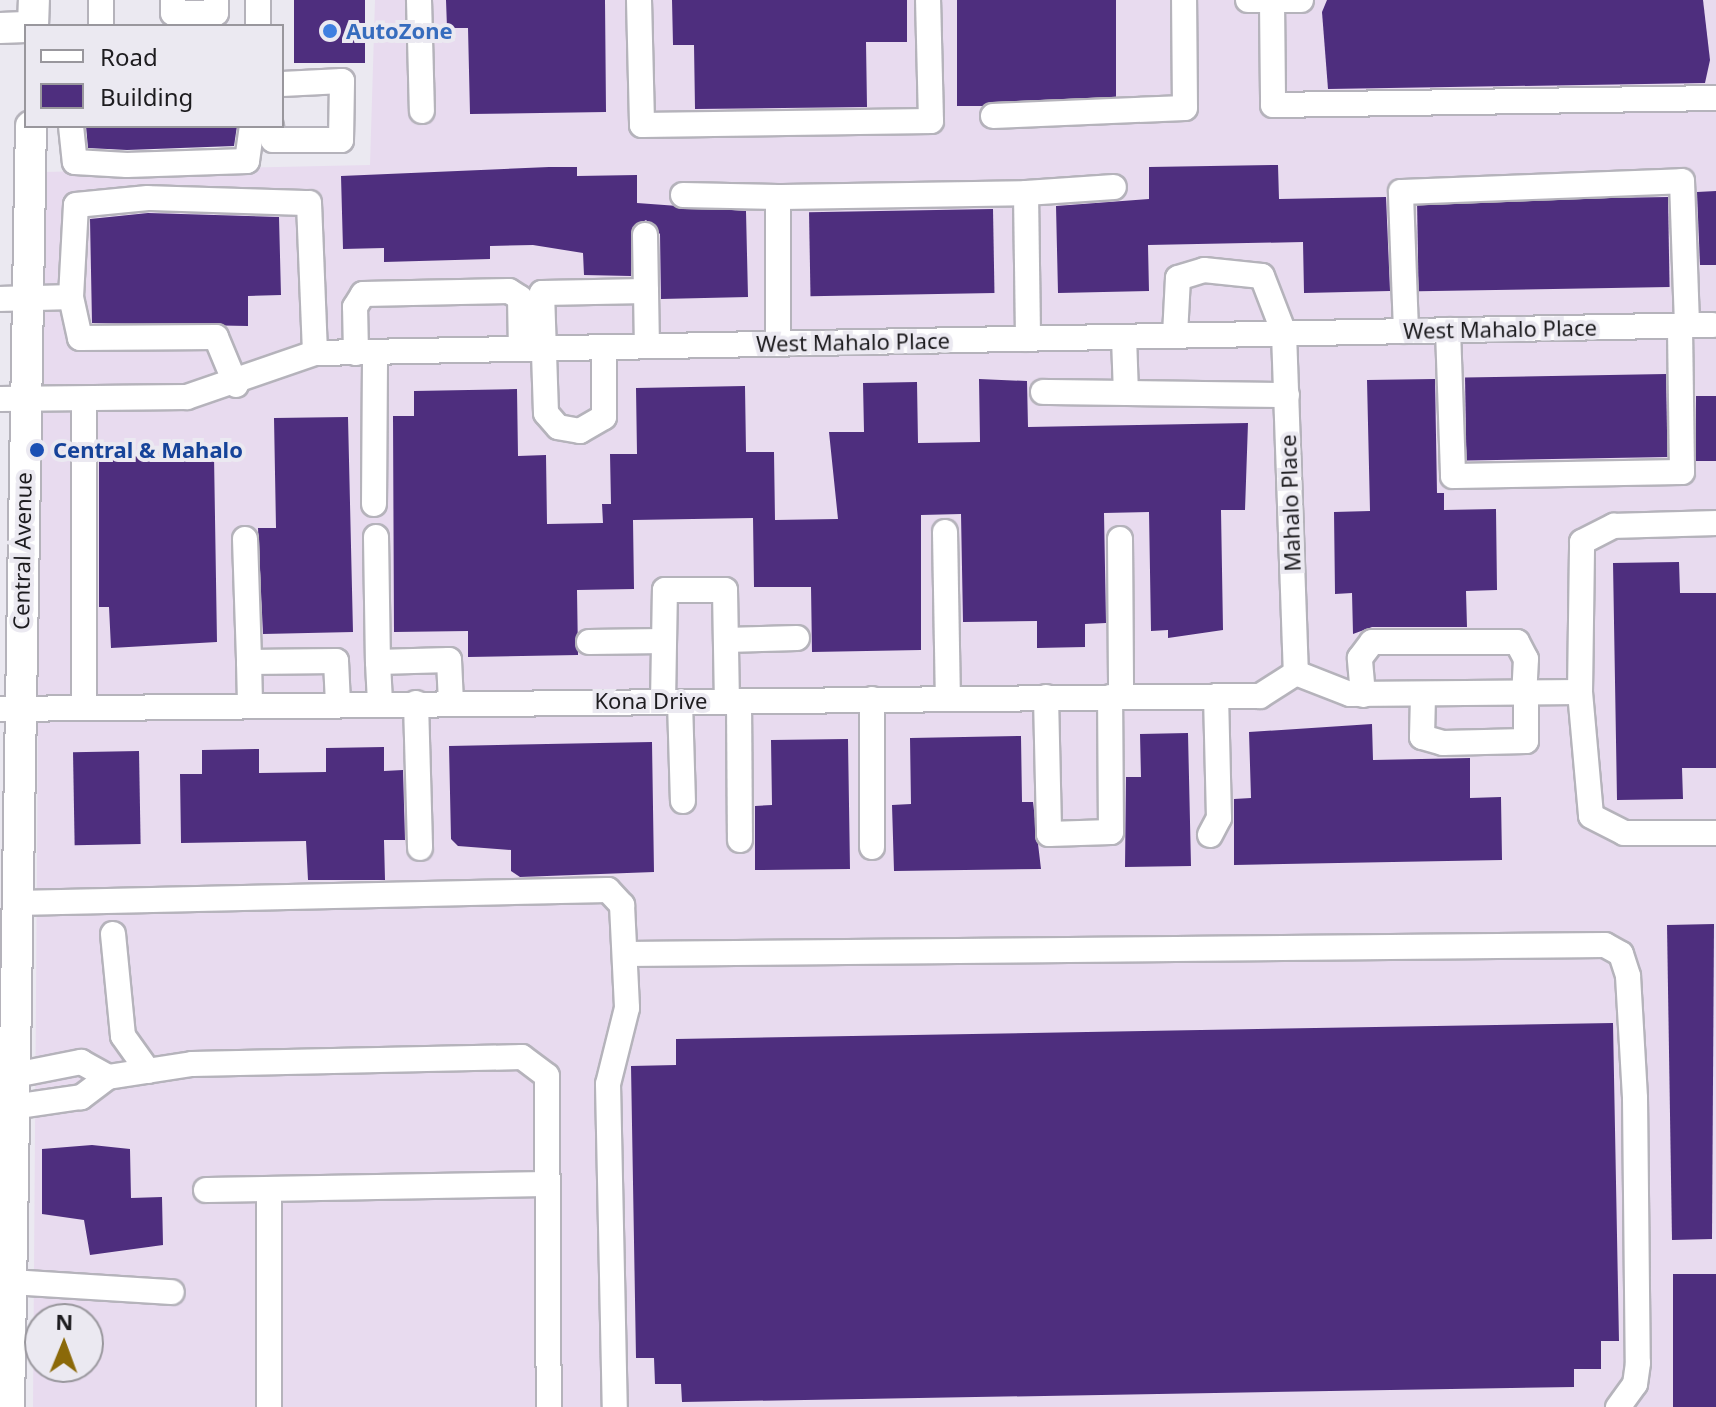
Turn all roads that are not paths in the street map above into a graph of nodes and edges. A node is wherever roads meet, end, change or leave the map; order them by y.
1 (34, 0) edge
2 (101, 0) edge
3 (173, 0) edge
4 (258, 0) edge
5 (419, 0) edge
6 (639, 0) edge
7 (928, 0) edge
8 (1184, 0) edge
9 (1301, 0) edge
10 (1260, 1) edge
11 (216, 6) edge
12 (33, 24) edge
13 (101, 24) edge
14 (258, 24) edge
15 (24, 27) edge
16 (0, 28) edge
17 (284, 84) edge
18 (1716, 98) edge
19 (422, 111) dead end
20 (993, 116) dead end
21 (31, 128) edge
22 (71, 128) edge
23 (252, 128) edge
24 (271, 128) edge
25 (1114, 187) dead end
26 (1026, 193) junction
27 (683, 195) dead end
28 (778, 197) junction
29 (645, 235) dead end
30 (646, 291) junction
31 (71, 297) junction
32 (14, 298) edge
33 (1713, 325) dead end
34 (1684, 326) junction
35 (1448, 330) junction
36 (1406, 331) junction
37 (1284, 333) junction
38 (1175, 335) junction
39 (1124, 337) junction
40 (1028, 339) junction
41 (778, 344) junction
42 (647, 346) junction
43 (604, 347) junction
44 (532, 349) junction
45 (366, 352) junction
46 (315, 353) junction
47 (236, 385) junction
48 (1043, 392) dead end
49 (1126, 393) junction
50 (1287, 395) junction
51 (13, 398) edge
52 (84, 399) junction
53 (374, 504) dead end
54 (1716, 523) edge
55 (945, 532) dead end
56 (376, 537) dead end
57 (245, 539) dead end
58 (1120, 539) dead end
59 (797, 638) dead end
60 (726, 640) junction
61 (664, 641) junction
62 (589, 642) dead end
63 (249, 662) junction
64 (378, 662) junction
65 (1296, 673) junction
66 (1580, 692) junction
67 (1363, 695) junction
68 (1116, 696) junction
69 (1216, 696) junction
70 (1423, 696) junction
71 (1525, 696) junction
72 (1046, 697) junction
73 (948, 698) junction
74 (872, 699) junction
75 (733, 701) junction
76 (672, 702) junction
77 (250, 703) junction
78 (338, 703) junction
79 (380, 703) junction
80 (416, 703) junction
81 (451, 703) junction
82 (84, 707) junction
83 (9, 709) edge
84 (683, 801) dead end
85 (1716, 833) edge
86 (1210, 835) dead end
87 (740, 840) dead end
88 (872, 847) dead end
89 (420, 848) dead end
90 (16, 903) junction
91 (113, 934) dead end
92 (625, 954) junction
93 (148, 1071) junction
94 (108, 1077) junction
95 (7, 1078) edge
96 (6, 1108) edge
97 (548, 1184) junction
98 (206, 1190) dead end
99 (269, 1191) junction
100 (11, 1282) junction
101 (172, 1292) dead end
102 (9, 1407) edge
103 (269, 1407) edge
104 (549, 1407) edge
105 (615, 1407) edge
106 (1618, 1407) edge

1 - 12 main road
2 - 13 street
3 - 11 street
4 - 14 street
5 - 19 street
6 - 7 street
8 - 20 street
9 - 10 street
10 - 18 street
15 - 16 main road
17 - 24 street
21 - 32 main road, Central Avenue
22 - 23 street
25 - 26 street
26 - 28 street
26 - 40 street
27 - 28 street
28 - 41 street
29 - 30 street
30 - 42 street
30 - 44 street
31 - 32 street
31 - 46 street
31 - 47 street
32 - 51 main road, Central Avenue
33 - 34 street, West Mahalo Place
34 - 35 street, West Mahalo Place
34 - 35 street
34 - 36 street
35 - 36 street, West Mahalo Place
36 - 37 street, West Mahalo Place
37 - 38 street, West Mahalo Place
37 - 38 street, Mahalo Place
37 - 50 street, Mahalo Place
38 - 39 street, West Mahalo Place
39 - 40 street, West Mahalo Place
39 - 49 street
40 - 41 street, West Mahalo Place
41 - 42 street, West Mahalo Place
42 - 43 street, West Mahalo Place
43 - 44 street, West Mahalo Place
43 - 44 street
44 - 45 street, West Mahalo Place
44 - 45 street
45 - 46 street, West Mahalo Place
45 - 53 street
46 - 47 street, West Mahalo Place
47 - 52 street, West Mahalo Place
48 - 49 street
49 - 50 street
50 - 65 street, Mahalo Place
51 - 52 street, West Mahalo Place
51 - 83 main road, Central Avenue
52 - 82 street
54 - 66 street
55 - 73 street
56 - 64 street
57 - 63 street
58 - 68 street
59 - 60 street
60 - 61 street
60 - 75 street
61 - 62 street
61 - 76 street
63 - 77 street
63 - 78 street
64 - 79 street
64 - 81 street
65 - 67 street
65 - 69 street, Kona Drive
66 - 71 street
66 - 85 street
67 - 70 street
67 - 71 street
68 - 69 street, Kona Drive
68 - 72 street, Kona Drive
68 - 72 street
69 - 86 street
70 - 71 street
70 - 71 street
72 - 73 street, Kona Drive
73 - 74 street, Kona Drive
74 - 75 street, Kona Drive
74 - 88 street
75 - 76 street, Kona Drive
75 - 87 street
76 - 81 street, Kona Drive
76 - 84 street
77 - 78 street, Kona Drive
77 - 82 street, Kona Drive
78 - 79 street, Kona Drive
79 - 80 street, Kona Drive
80 - 81 street, Kona Drive
80 - 89 street
82 - 83 street, Kona Drive
83 - 90 main road, Central Avenue
90 - 92 street
90 - 95 main road, Central Avenue
91 - 93 street
92 - 105 street
92 - 106 street
93 - 94 street
93 - 97 street
94 - 95 street
94 - 96 street
95 - 96 main road, Central Avenue
96 - 100 main road, Central Avenue
97 - 99 street
97 - 104 street
98 - 99 street
99 - 103 street
100 - 101 street
100 - 102 main road, Central Avenue

